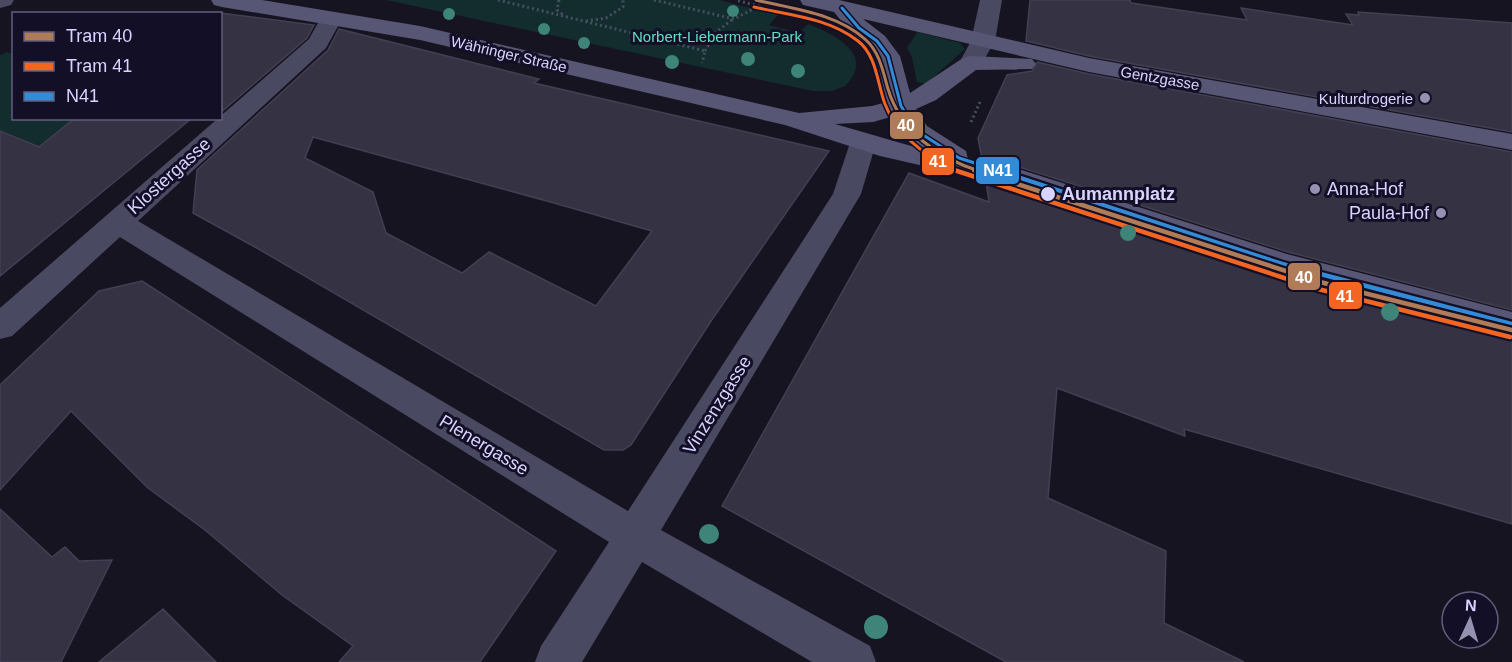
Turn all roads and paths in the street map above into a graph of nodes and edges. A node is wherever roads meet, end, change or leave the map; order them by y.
1 (222, 0) edge
2 (498, 0) edge
3 (559, 0) edge
4 (623, 0) edge
5 (654, 0) edge
6 (735, 0) edge
7 (811, 0) edge
8 (992, 0) edge
9 (842, 8) junction
10 (335, 10) edge
11 (571, 19) junction
12 (734, 19) junction
13 (983, 41) junction
14 (705, 51) junction
15 (971, 63) junction
16 (1089, 65) junction
17 (700, 73) dead end
18 (984, 93) dead end
19 (901, 106) junction
20 (793, 119) junction
21 (967, 130) dead end
22 (1512, 142) edge
23 (862, 143) junction
24 (1024, 180) junction
25 (118, 222) junction
26 (1512, 324) edge
27 (0, 327) edge
28 (636, 537) junction
29 (558, 662) edge
30 (854, 662) edge

1 - 10 main road, Währinger Straße
2 - 11 path
3 - 11 path
4 - 11 path
5 - 12 path
6 - 12 path
7 - 9 main road, Gentzgasse
8 - 13 street
9 - 13 main road, Gentzgasse
9 - 19 main road
10 - 20 main road, Währinger Straße
10 - 25 street, Klostergasse
11 - 14 path
12 - 14 path
13 - 15 street
13 - 16 main road, Gentzgasse
14 - 17 path
15 - 16 main road
15 - 19 main road
16 - 22 main road, Gentzgasse
18 - 21 path
19 - 20 main road, Währinger Straße
19 - 24 main road, Währinger Straße
20 - 23 main road, Währinger Straße
23 - 24 main road, Währinger Straße
23 - 28 street, Vinzenzgasse
24 - 26 main road, Währinger Straße
25 - 27 street, Klostergasse
25 - 28 street, Plenergasse
28 - 29 street, Vinzenzgasse
28 - 30 street, Plenergasse

